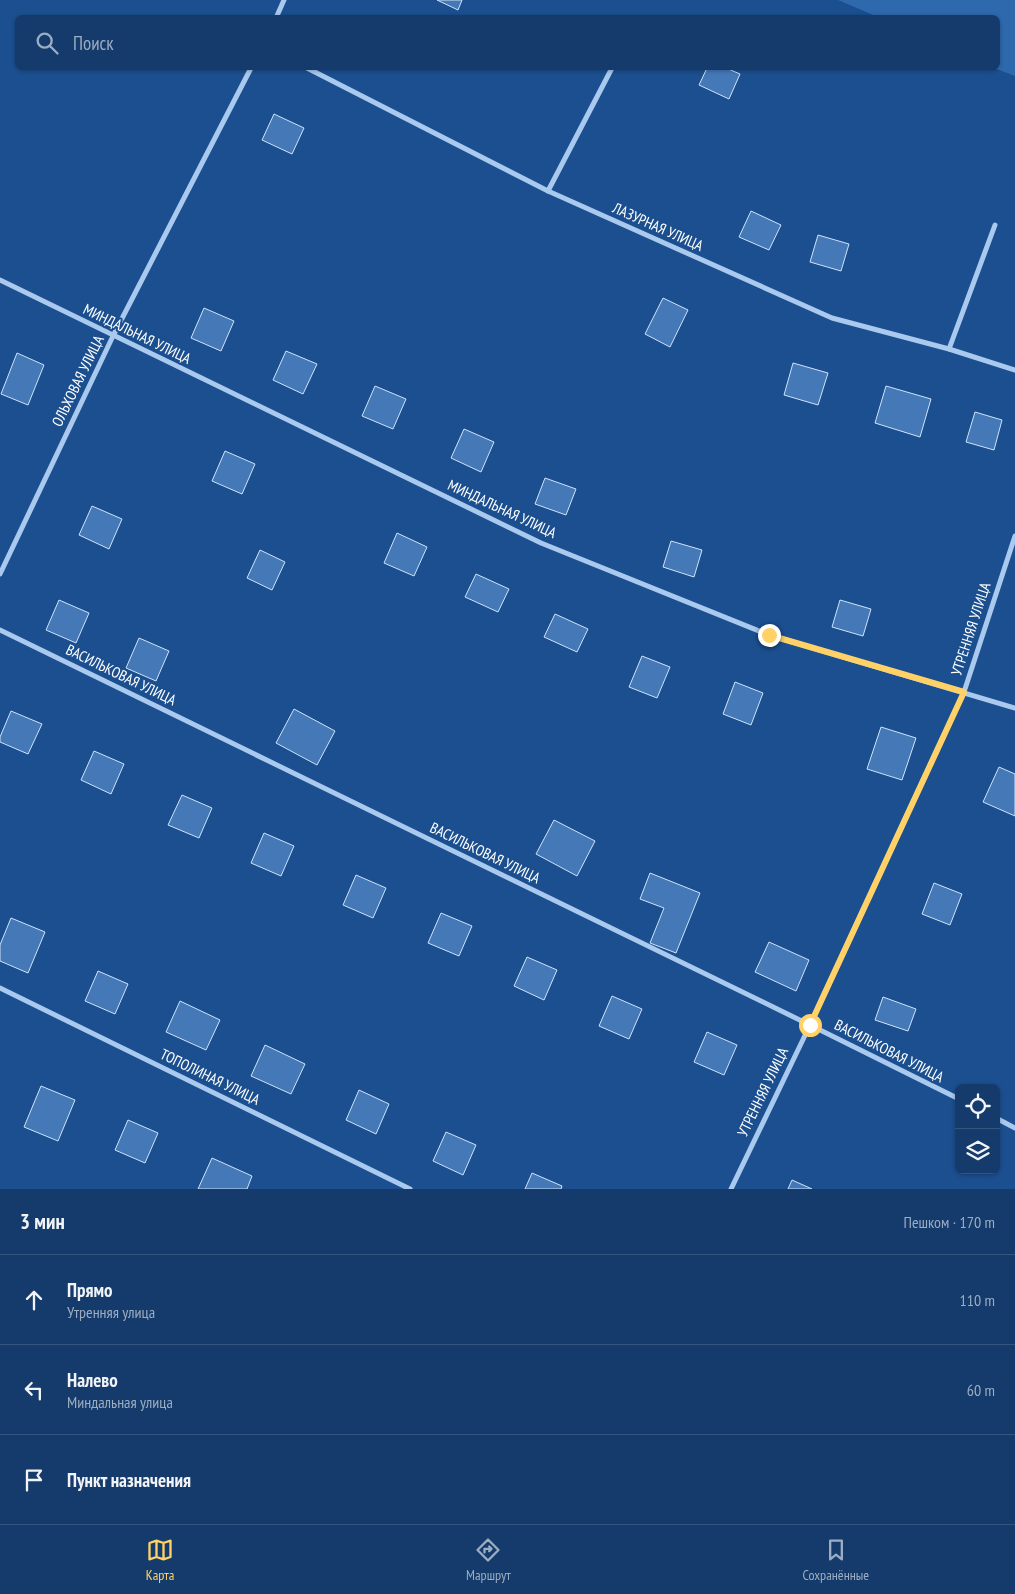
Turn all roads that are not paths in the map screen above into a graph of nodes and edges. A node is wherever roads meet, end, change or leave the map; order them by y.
1 (284, 0) edge
2 (277, 15) edge
3 (250, 70) edge
4 (311, 70) edge
5 (611, 70) edge
6 (548, 191) junction
7 (995, 225) dead end
8 (0, 280) edge
9 (114, 336) junction
10 (949, 348) junction
11 (1015, 370) edge
12 (1015, 536) edge
13 (0, 574) edge
14 (0, 630) edge
15 (964, 692) junction
16 (1015, 708) edge
17 (0, 988) edge
18 (810, 1025) junction
19 (955, 1098) edge
20 (1000, 1120) edge
21 (1015, 1128) edge
22 (410, 1189) edge
23 (731, 1189) edge

1 - 2 street
3 - 9 street, ОЛЬХОВАЯ УЛИЦА
4 - 6 street, ЛАЗУРНАЯ УЛИЦА
5 - 6 street
6 - 10 street, ЛАЗУРНАЯ УЛИЦА
7 - 10 street
8 - 9 street, МИНДАЛЬНАЯ УЛИЦА
9 - 13 street, ОЛЬХОВАЯ УЛИЦА
9 - 15 street, МИНДАЛЬНАЯ УЛИЦА
10 - 11 street, ЛАЗУРНАЯ УЛИЦА
12 - 15 street, УТРЕННЯЯ УЛИЦА
14 - 18 street, ВАСИЛЬКОВАЯ УЛИЦА
15 - 16 street, МИНДАЛЬНАЯ УЛИЦА
15 - 18 street, УТРЕННЯЯ УЛИЦА
17 - 22 street, ТОПОЛИНАЯ УЛИЦА
18 - 19 street, ВАСИЛЬКОВАЯ УЛИЦА
18 - 23 street, УТРЕННЯЯ УЛИЦА
20 - 21 street

